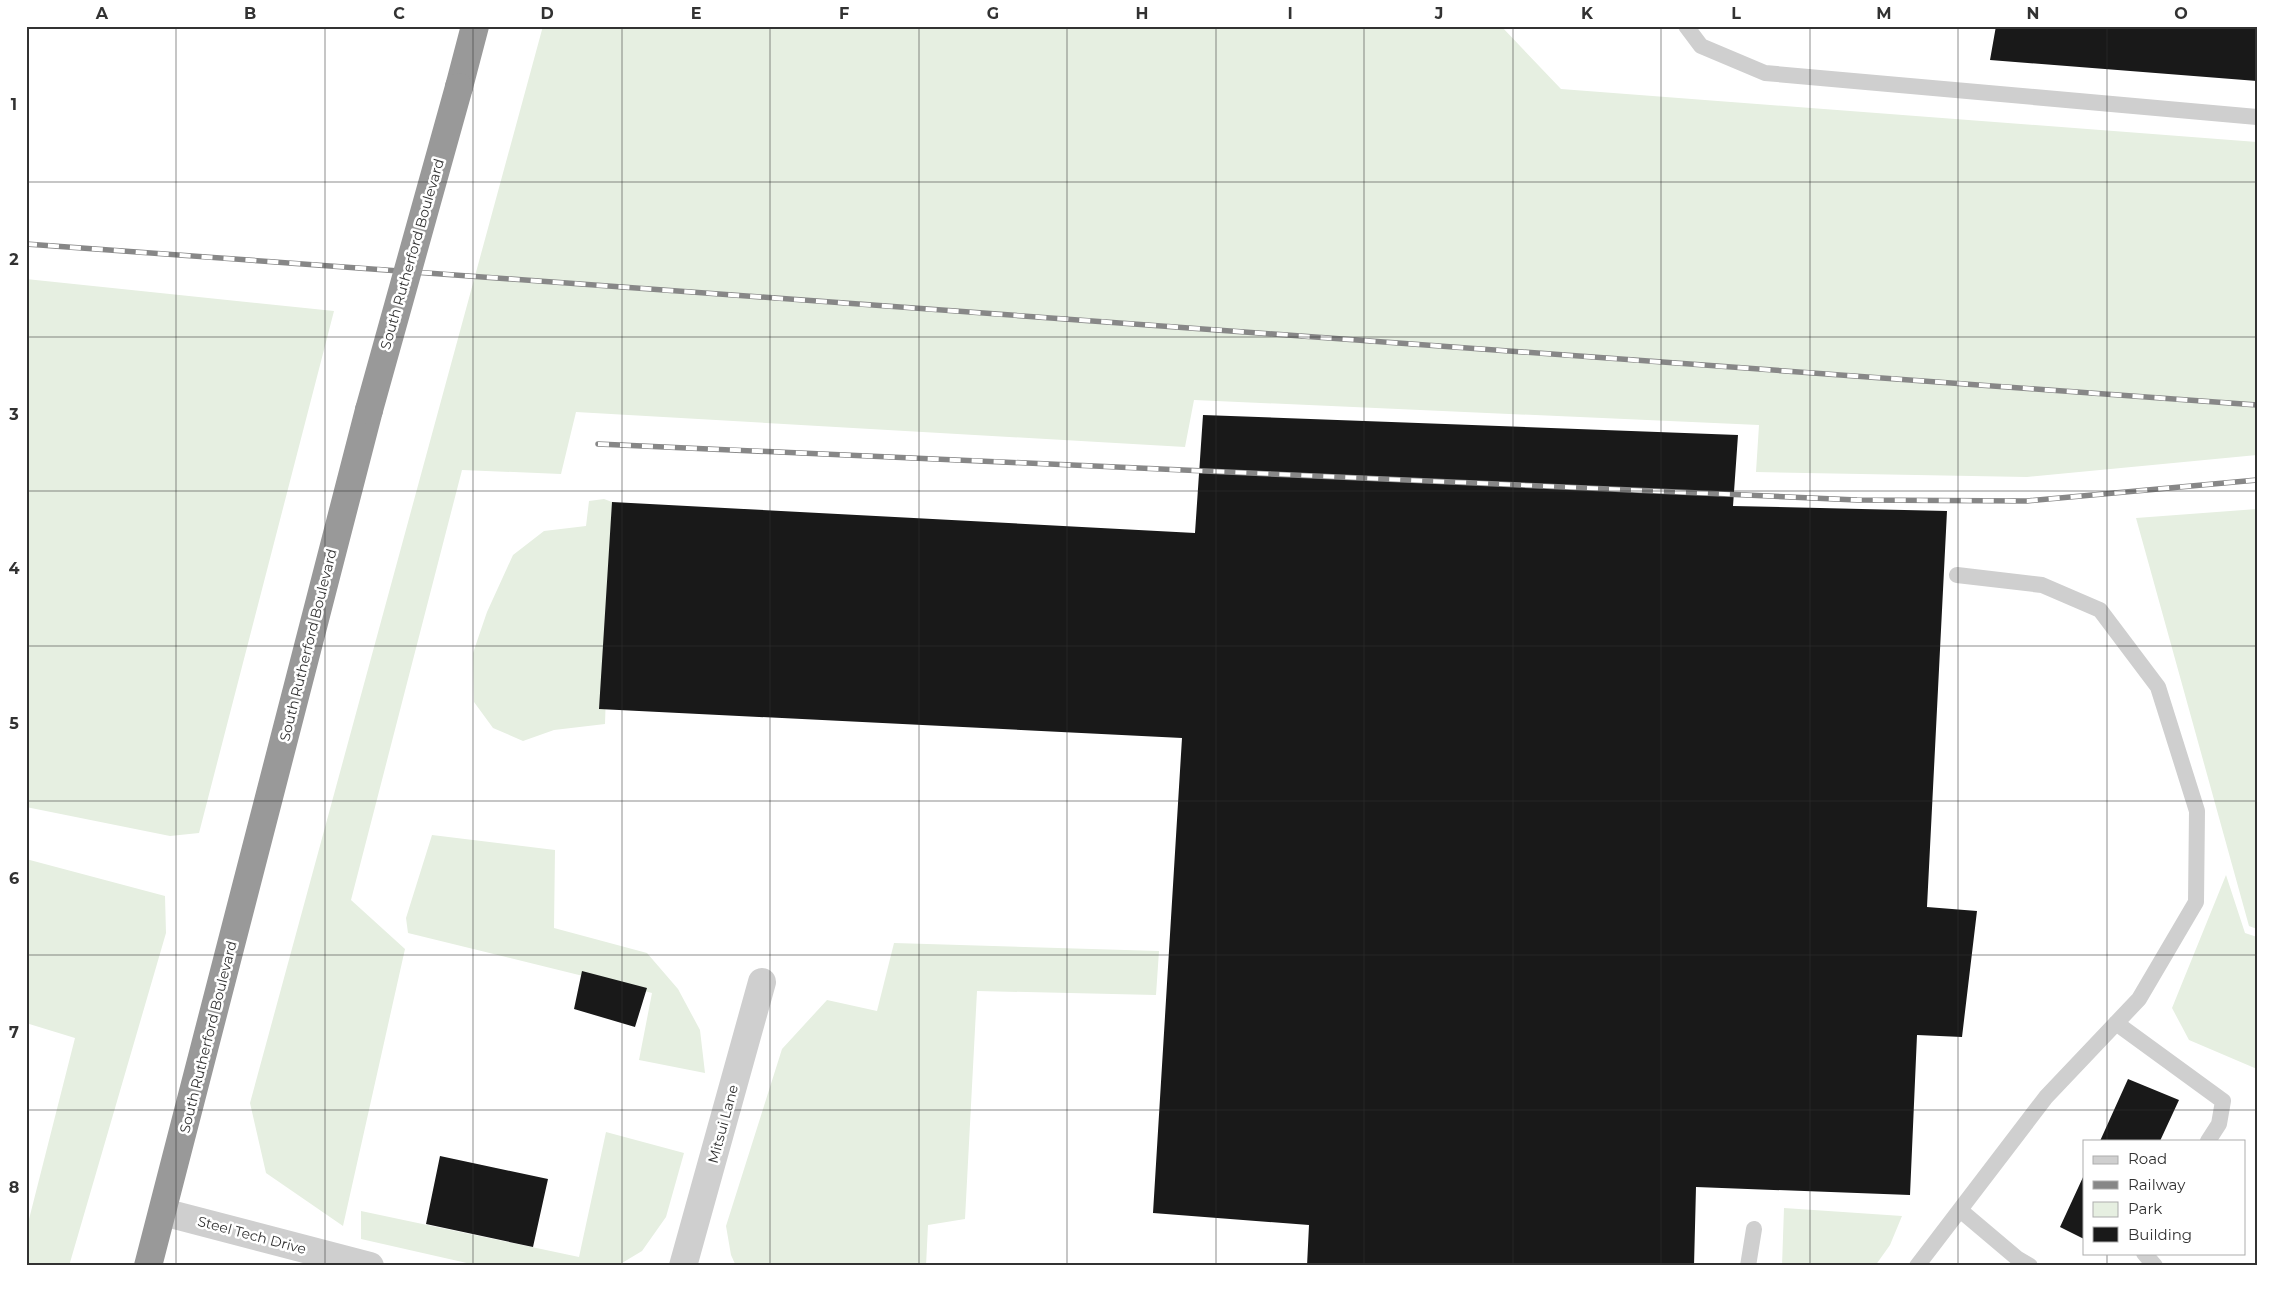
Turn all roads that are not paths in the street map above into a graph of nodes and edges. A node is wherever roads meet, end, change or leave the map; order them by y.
1 (475, 26) edge
2 (1686, 26) edge
3 (2257, 117) edge
4 (1957, 575) dead end
5 (762, 982) dead end
6 (2116, 1023) junction
7 (2209, 1140) edge
8 (1960, 1210) junction
9 (163, 1212) junction
10 (1754, 1228) dead end
11 (2145, 1254) edge
12 (148, 1266) edge
13 (370, 1266) edge
14 (683, 1266) edge
15 (1748, 1266) edge
16 (1917, 1266) edge
17 (2030, 1266) edge
18 (2155, 1266) edge

1 - 9 highway, South Rutherford Boulevard, bridge
2 - 3 lane
4 - 6 lane
5 - 14 street, Mitsui Lane
6 - 7 lane
6 - 8 lane
8 - 16 lane
8 - 17 lane
9 - 12 highway, South Rutherford Boulevard
9 - 13 street, Steel Tech Drive
10 - 15 lane
11 - 18 lane

